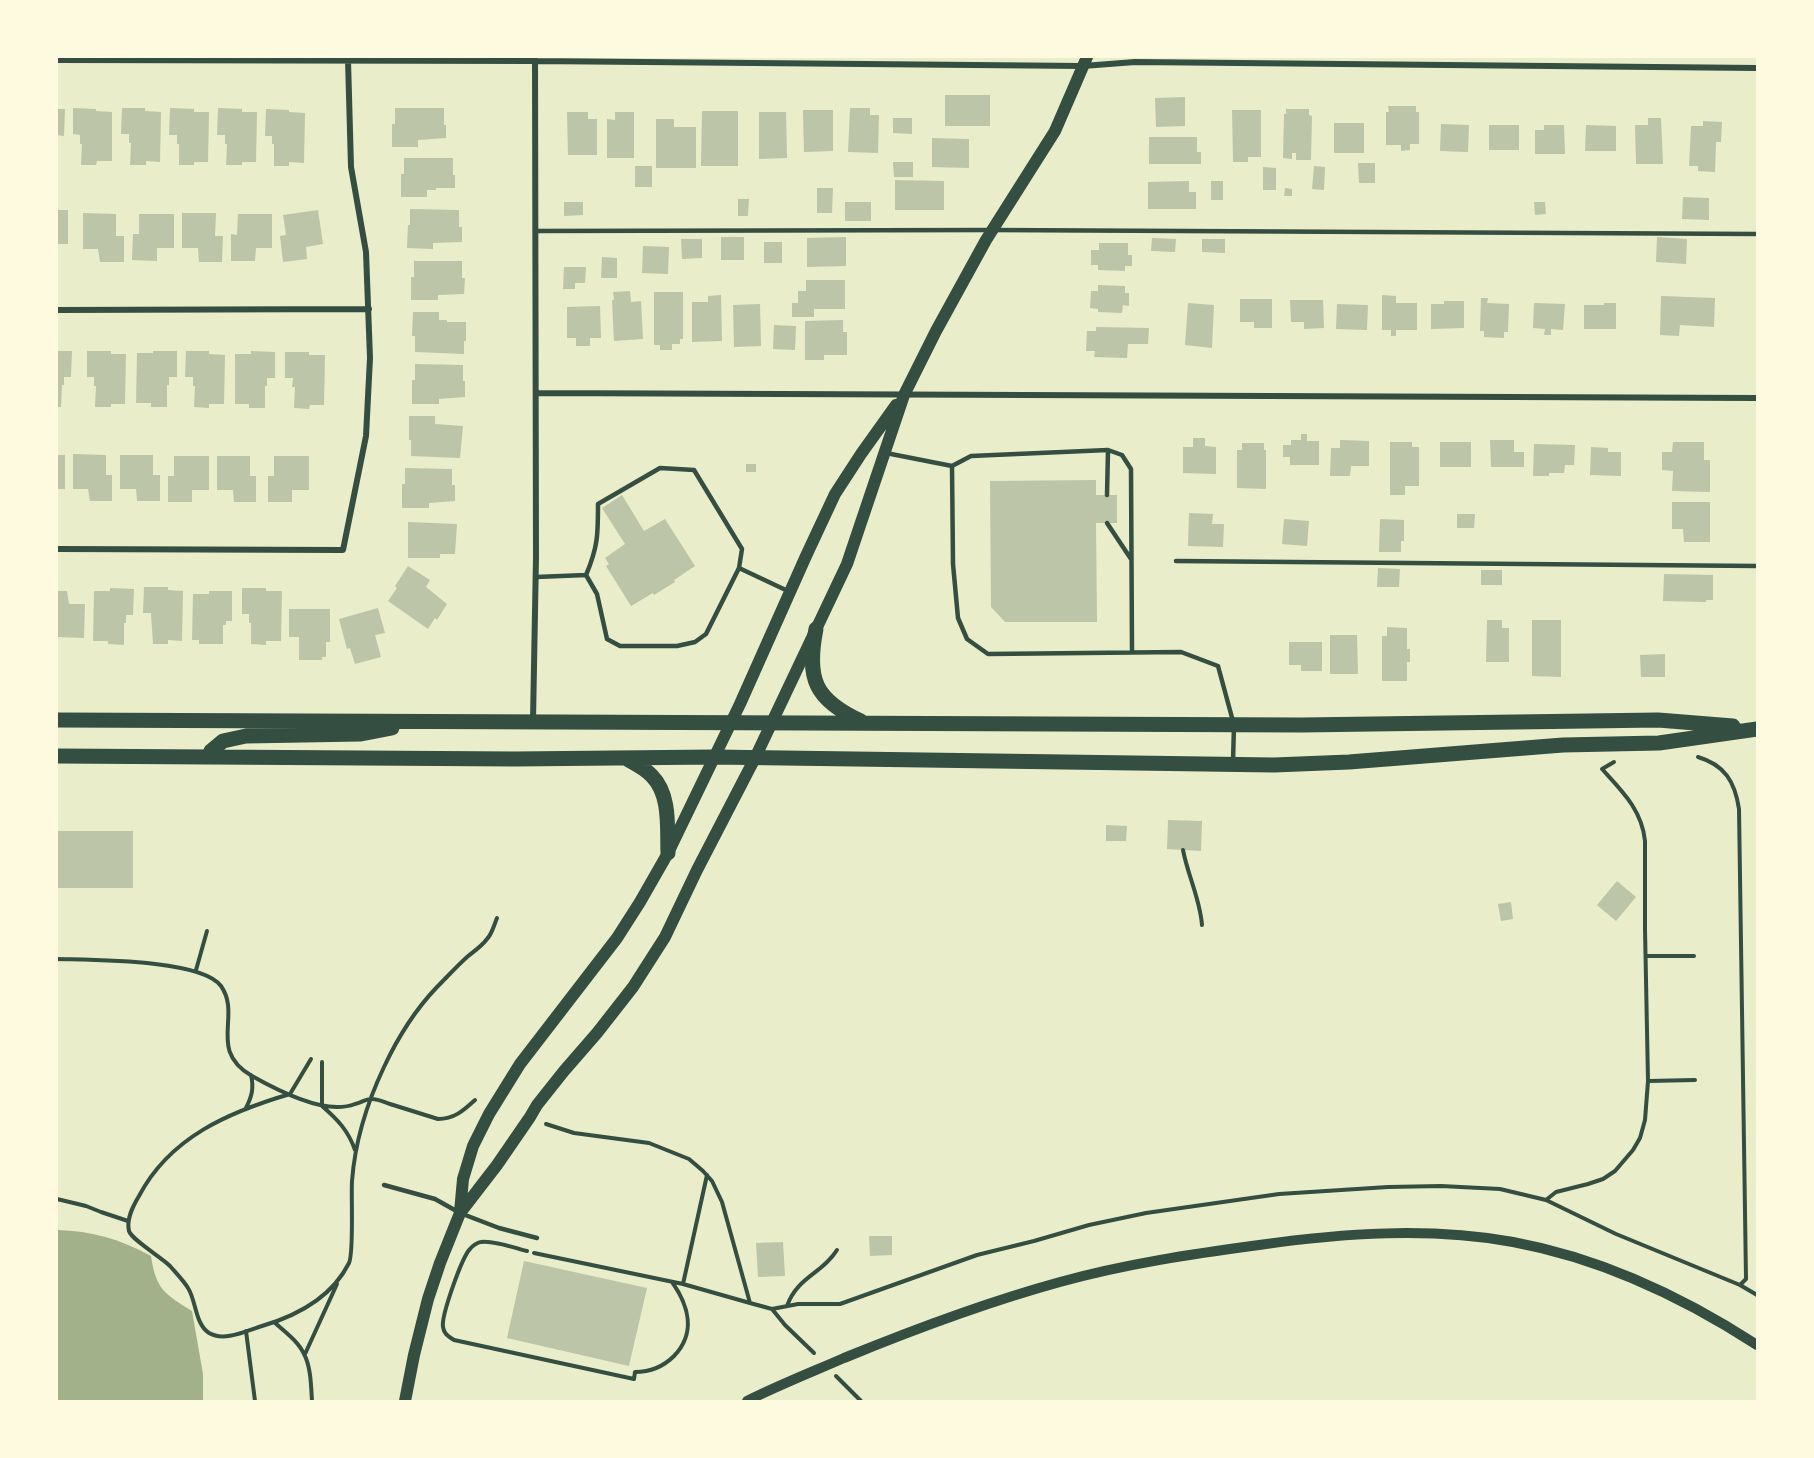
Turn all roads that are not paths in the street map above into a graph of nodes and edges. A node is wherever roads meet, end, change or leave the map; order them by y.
1 (535, 59) edge
2 (57, 60) edge
3 (348, 60) junction
4 (1085, 62) edge
5 (1757, 68) edge
6 (992, 230) junction
7 (536, 231) junction
8 (1757, 234) edge
9 (369, 309) junction
10 (57, 310) edge
11 (536, 393) junction
12 (904, 395) junction
13 (1757, 398) edge
14 (1108, 450) junction
15 (884, 453) junction
16 (952, 466) junction
17 (1107, 495) dead end
18 (1107, 523) dead end
19 (57, 549) edge
20 (1131, 559) junction
21 (1176, 561) dead end
22 (1757, 566) edge
23 (739, 568) junction
24 (586, 575) junction
25 (536, 577) junction
26 (790, 592) junction
27 (816, 629) junction
28 (1132, 652) junction
29 (57, 720) edge
30 (421, 722) junction
31 (533, 722) junction
32 (731, 723) junction
33 (772, 723) junction
34 (867, 723) junction
35 (1234, 725) junction
36 (1757, 729) edge
37 (57, 756) edge
38 (208, 757) junction
39 (714, 757) junction
40 (625, 758) junction
41 (755, 758) junction
42 (1233, 764) junction
43 (668, 853) junction
44 (384, 1185) dead end
45 (460, 1213) junction
46 (537, 1238) dead end
47 (1757, 1345) edge
48 (405, 1401) edge
49 (747, 1401) edge

1 - 3 street
1 - 4 street
1 - 7 street
2 - 3 street
3 - 9 street
4 - 5 street
4 - 6 main road
6 - 7 lane
6 - 8 lane
6 - 12 main road
7 - 11 street
9 - 10 street
9 - 19 street
11 - 12 street
11 - 25 street
12 - 13 street
12 - 15 main road
12 - 26 main road
14 - 16 lane
14 - 17 lane
14 - 20 lane
15 - 16 lane
15 - 27 main road
16 - 28 lane
18 - 20 lane
20 - 28 lane
21 - 22 lane
23 - 24 lane
23 - 24 lane
23 - 26 lane
24 - 25 lane
25 - 31 street
26 - 32 main road
27 - 33 main road
27 - 34 main road
28 - 35 lane
29 - 30 main road
30 - 31 main road
30 - 38 main road
31 - 32 main road
32 - 33 main road
32 - 39 main road
33 - 34 main road
33 - 41 main road
34 - 35 main road
35 - 36 main road
35 - 42 lane
36 - 42 main road
37 - 38 main road
38 - 40 main road
39 - 40 main road
39 - 41 main road
39 - 43 main road
40 - 43 main road
41 - 42 main road
41 - 45 main road
43 - 45 main road
44 - 45 lane
45 - 46 lane
45 - 48 main road
47 - 49 street

